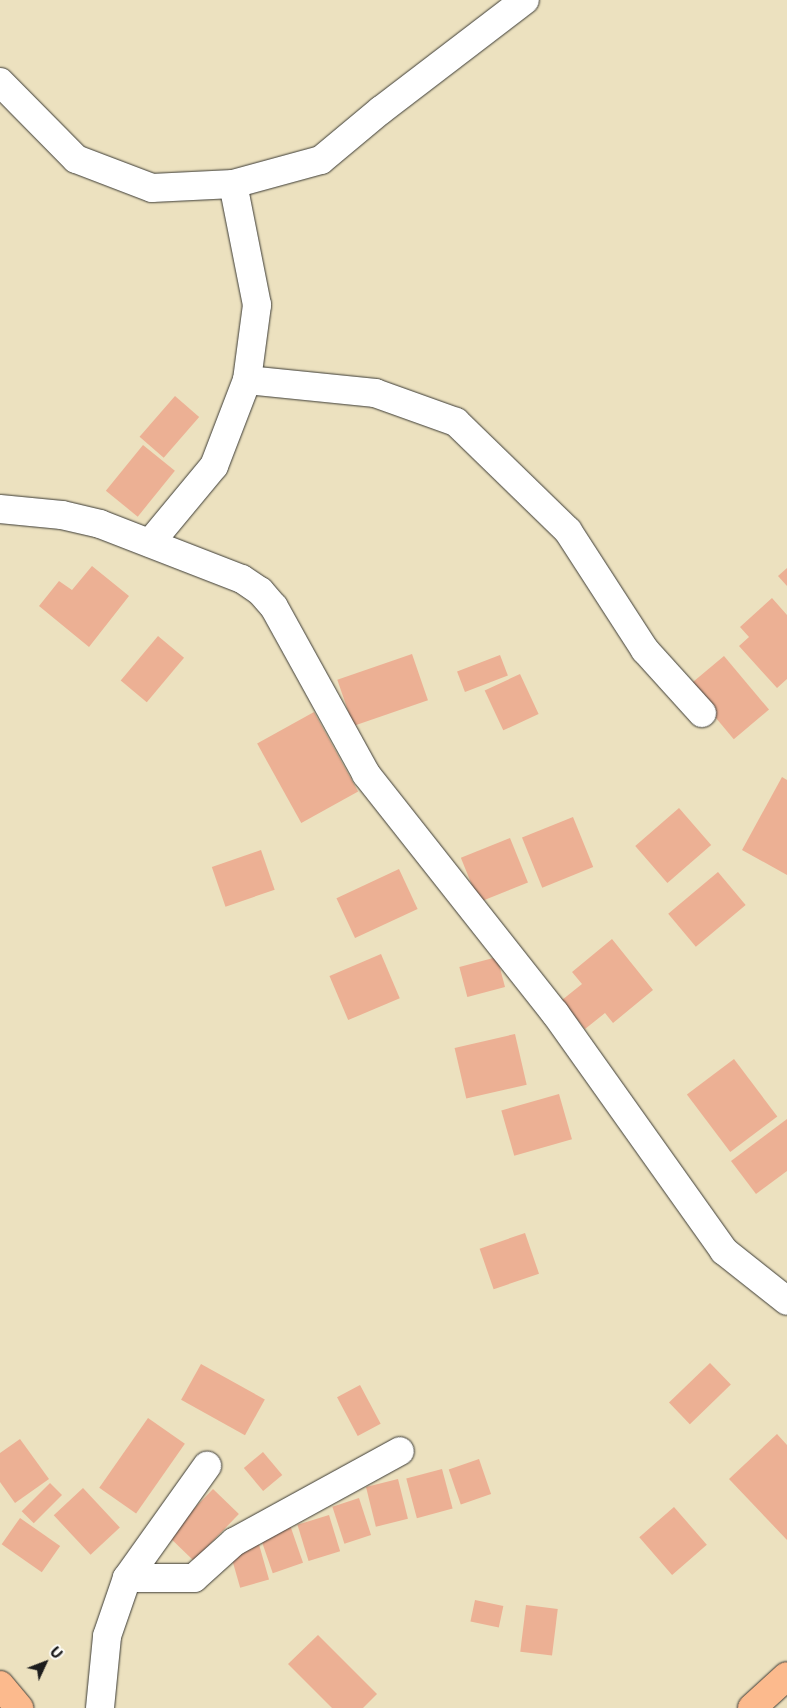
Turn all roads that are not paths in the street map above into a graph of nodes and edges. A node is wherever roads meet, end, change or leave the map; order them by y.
1 (524, 0) edge
2 (0, 82) edge
3 (234, 184) junction
4 (247, 380) junction
5 (0, 509) edge
6 (150, 543) junction
7 (702, 713) dead end
8 (787, 1301) edge
9 (400, 1451) dead end
10 (207, 1466) dead end
11 (126, 1578) junction
12 (787, 1676) edge
13 (0, 1685) edge
14 (19, 1708) edge
15 (100, 1708) edge
16 (752, 1708) edge

1 - 3 street
2 - 3 street
3 - 4 street
4 - 6 street
4 - 7 street
5 - 6 street
6 - 8 street
9 - 11 street
10 - 11 street
11 - 15 street
12 - 16 main road
13 - 14 main road

